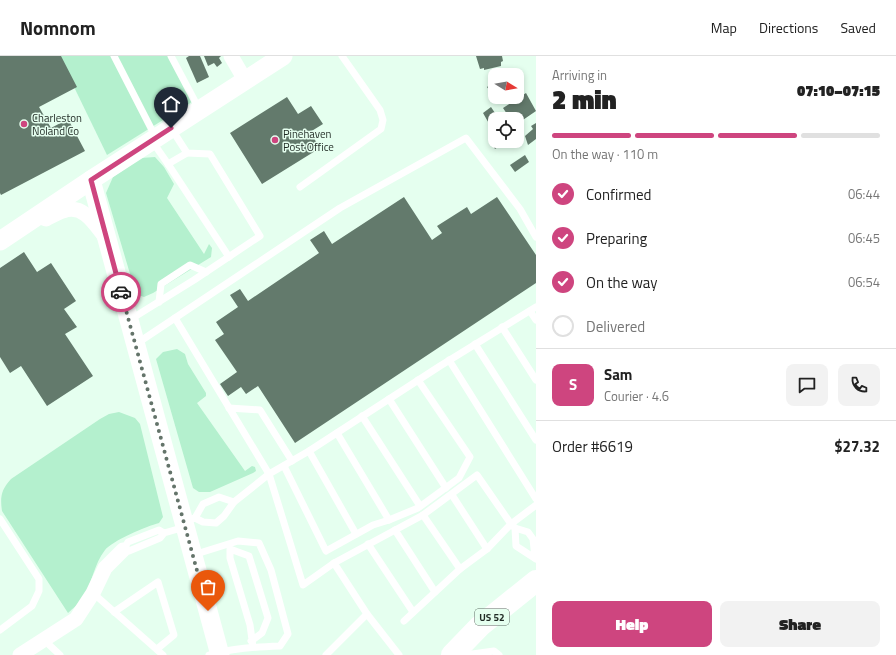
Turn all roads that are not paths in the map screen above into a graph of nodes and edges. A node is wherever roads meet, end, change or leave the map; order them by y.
1 (114, 56) edge
2 (171, 56) edge
3 (231, 56) edge
4 (283, 56) edge
5 (342, 56) edge
6 (245, 80) junction
7 (200, 110) junction
8 (159, 136) junction
9 (186, 152) junction
10 (168, 164) junction
11 (91, 180) junction
12 (300, 187) dead end
13 (36, 216) junction
14 (536, 237) edge
15 (107, 240) junction
16 (0, 241) edge
17 (229, 257) junction
18 (206, 272) junction
19 (159, 302) junction
20 (533, 309) edge
21 (175, 318) junction
22 (129, 320) junction
23 (536, 320) edge
24 (502, 327) junction
25 (135, 344) junction
26 (475, 344) junction
27 (449, 360) junction
28 (418, 380) junction
29 (536, 380) edge
30 (389, 399) junction
31 (229, 408) junction
32 (362, 416) junction
33 (337, 433) junction
34 (536, 440) edge
35 (309, 451) junction
36 (292, 461) junction
37 (284, 466) junction
38 (269, 474) junction
39 (446, 488) junction
40 (452, 495) junction
41 (536, 498) edge
42 (234, 502) junction
43 (536, 505) edge
44 (420, 506) junction
45 (423, 515) junction
46 (0, 519) edge
47 (389, 520) junction
48 (188, 522) junction
49 (513, 526) junction
50 (395, 530) junction
51 (356, 534) junction
52 (368, 544) junction
53 (230, 547) junction
54 (487, 549) junction
55 (123, 550) joint
56 (192, 555) junction
57 (536, 559) edge
58 (334, 563) junction
59 (460, 570) junction
60 (536, 582) edge
61 (435, 592) junction
62 (93, 593) junction
63 (114, 612) junction
64 (414, 612) junction
65 (367, 614) junction
66 (404, 621) dead end
67 (0, 630) edge
68 (44, 640) junction
69 (252, 644) junction
70 (156, 650) junction
71 (216, 654) edge
72 (20, 655) edge
73 (60, 655) edge
74 (163, 655) edge
75 (326, 655) edge
76 (399, 655) edge
77 (452, 655) edge
78 (465, 655) edge
79 (500, 655) edge

1 - 8 lane
2 - 7 lane
3 - 6 street
4 - 6 street
5 - 12 lane
6 - 7 street
7 - 8 street
8 - 9 lane
8 - 10 lane
8 - 11 street
9 - 10 lane
9 - 17 lane
10 - 17 lane
11 - 13 street
11 - 15 street
13 - 15 street
13 - 16 street
14 - 21 lane
15 - 22 street
17 - 18 lane
18 - 19 lane
18 - 19 lane
19 - 22 lane
20 - 23 lane
20 - 24 lane
21 - 25 lane
21 - 31 lane
22 - 25 street
24 - 26 lane
24 - 29 lane
25 - 48 street
26 - 27 lane
26 - 34 lane
27 - 28 lane
27 - 41 lane
28 - 30 lane
28 - 39 lane
30 - 32 lane
30 - 39 lane
31 - 36 lane
31 - 38 lane
32 - 33 lane
32 - 44 lane
33 - 35 lane
33 - 47 lane
35 - 36 lane
35 - 51 lane
36 - 37 lane
37 - 38 lane
37 - 51 lane
38 - 42 lane
38 - 58 lane
39 - 44 lane
40 - 45 lane
40 - 49 lane
40 - 54 lane
42 - 48 lane
42 - 48 lane
43 - 49 lane
44 - 47 lane
45 - 50 lane
45 - 59 lane
46 - 67 lane
47 - 51 lane
48 - 55 lane
48 - 56 street
49 - 54 lane
49 - 57 lane
49 - 57 lane
50 - 52 lane
50 - 61 lane
52 - 58 lane
52 - 64 lane
53 - 56 lane
53 - 69 lane
53 - 69 lane
53 - 69 lane
54 - 59 lane
55 - 62 street
56 - 71 street
58 - 65 lane
59 - 61 lane
60 - 77 main road, US 52
61 - 64 lane
62 - 63 lane
62 - 68 street
63 - 70 lane
63 - 70 lane
64 - 66 lane
65 - 75 lane
65 - 76 lane
68 - 72 street
68 - 73 lane
69 - 71 lane
70 - 74 lane
78 - 79 lane

